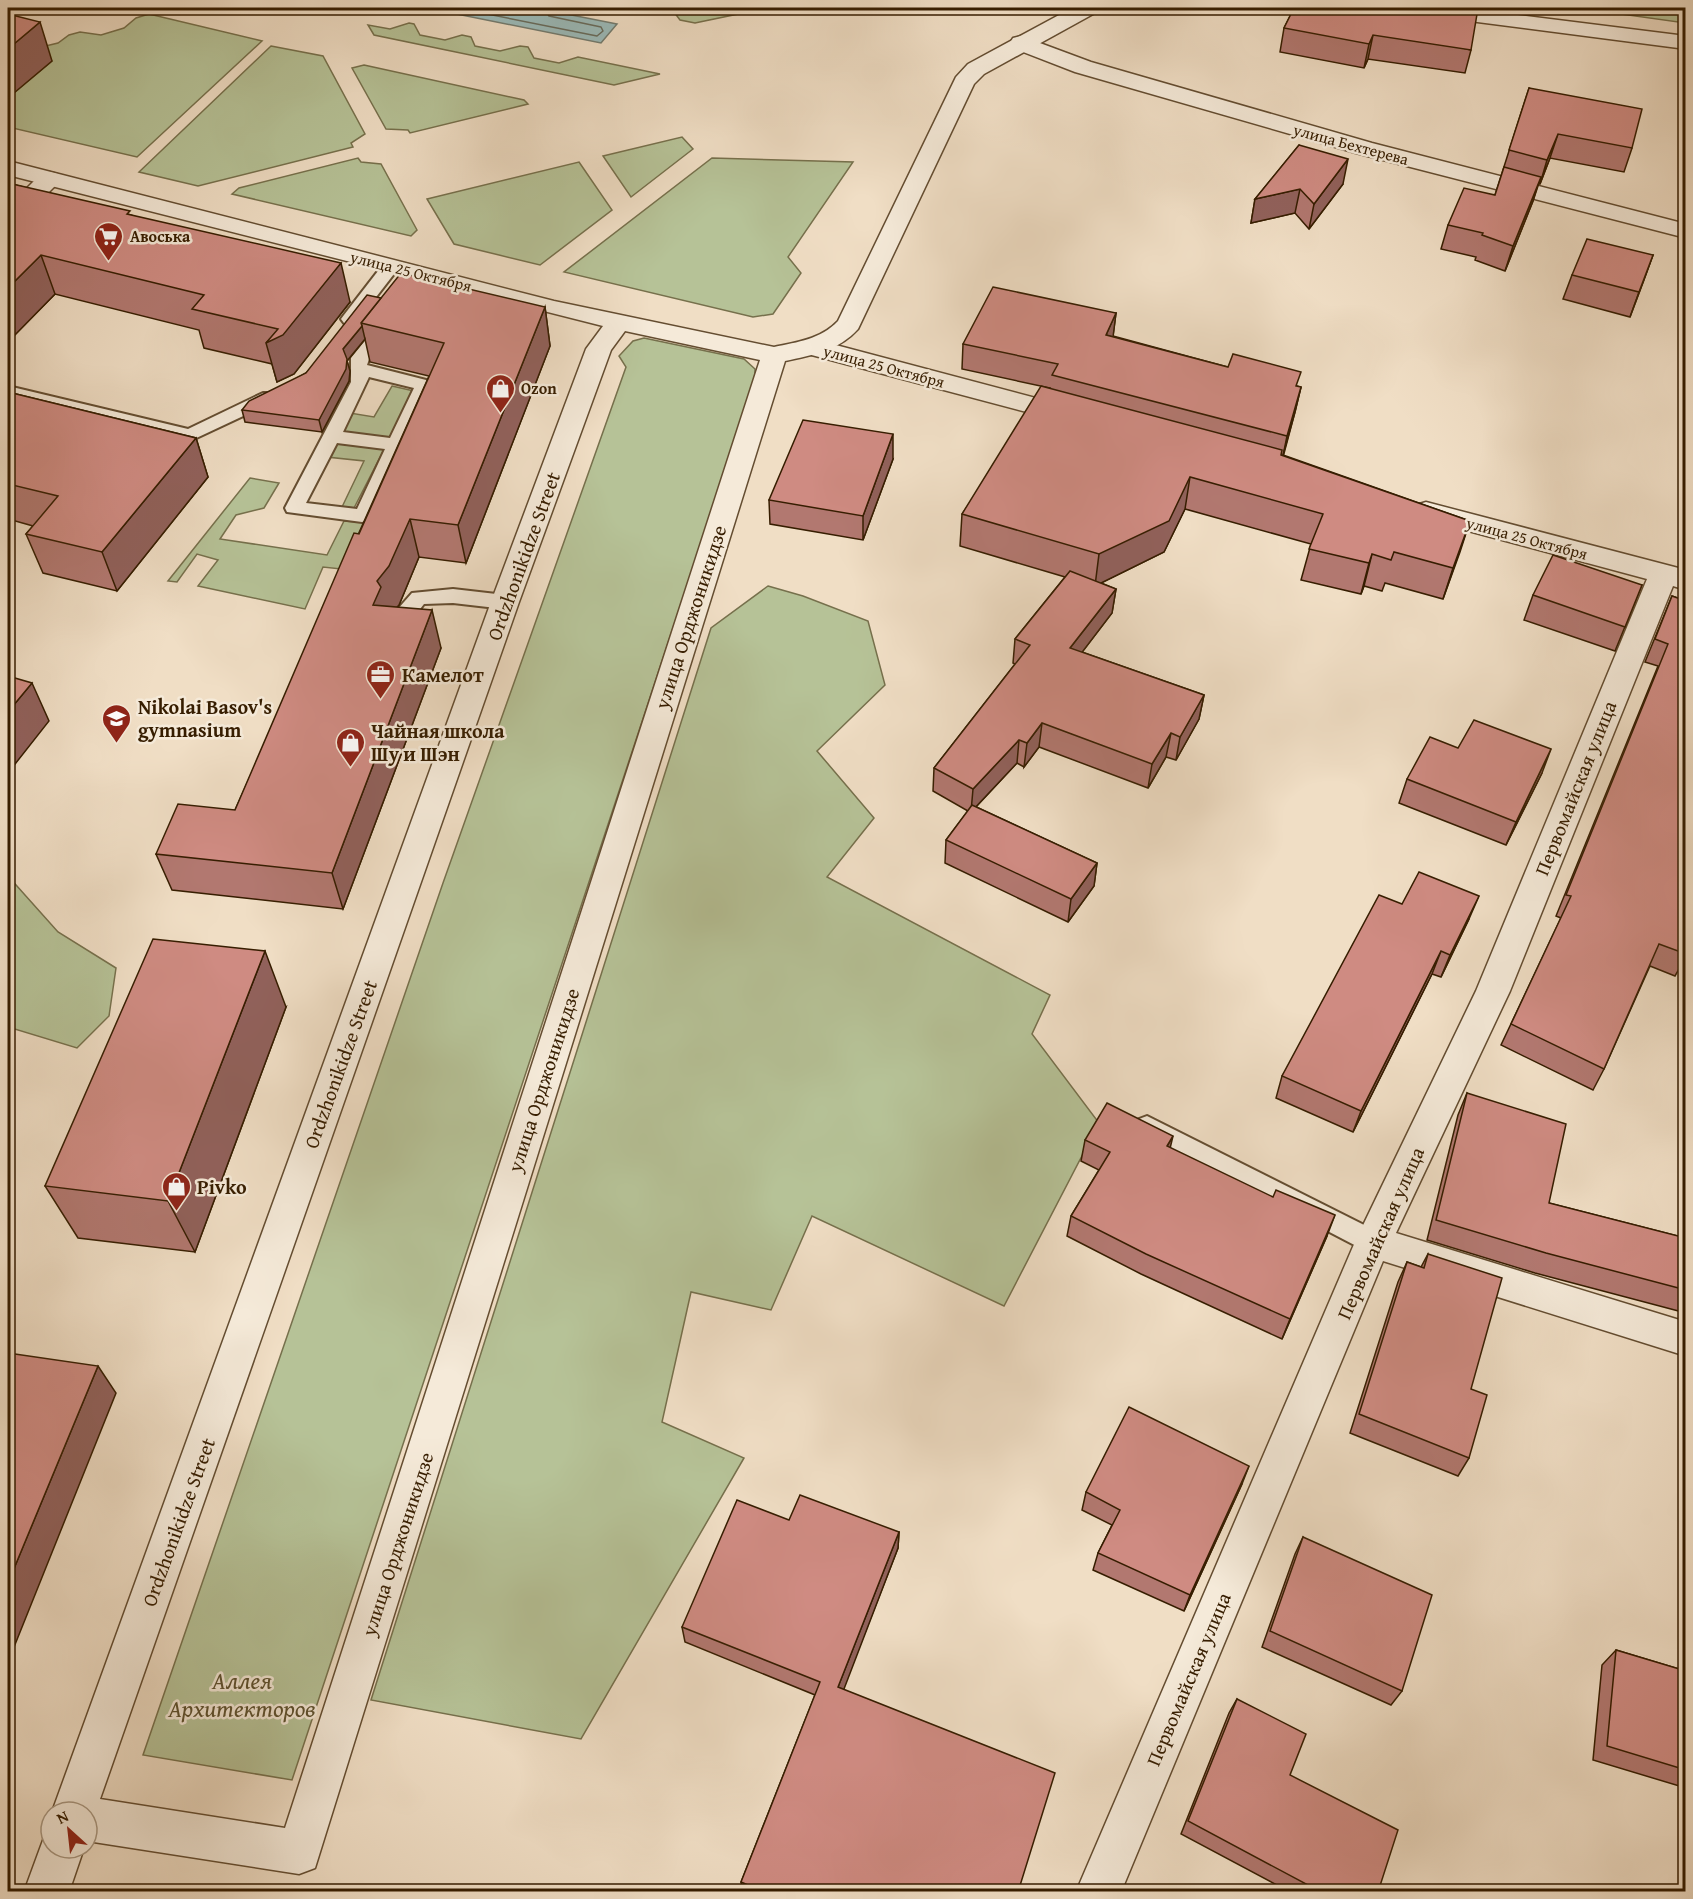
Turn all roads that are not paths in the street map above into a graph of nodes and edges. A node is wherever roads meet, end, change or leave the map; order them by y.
1 (1087, 8) edge
2 (1415, 8) edge
3 (1021, 43) junction
4 (1686, 43) edge
5 (8, 168) edge
6 (49, 179) junction
7 (8, 220) edge
8 (1686, 231) edge
9 (391, 266) junction
10 (399, 310) edge
11 (619, 322) junction
12 (336, 336) edge
13 (813, 347) junction
14 (774, 355) junction
15 (361, 369) junction
16 (282, 390) edge
17 (8, 392) edge
18 (1100, 424) edge
19 (332, 437) junction
20 (396, 445) junction
21 (1399, 504) edge
22 (1674, 578) edge
23 (505, 602) junction
24 (399, 619) edge
25 (1122, 1113) edge
26 (1373, 1242) junction
27 (1686, 1339) edge
28 (79, 1800) edge
29 (99, 1821) edge
30 (58, 1860) edge
31 (46, 1892) edge
32 (1098, 1892) edge

1 - 3 street
2 - 4 street
3 - 8 street, улица Бехтерева
3 - 13 street
5 - 6 street, улица 25 Октября
6 - 7 street
6 - 9 street, улица 25 Октября
9 - 11 street, улица 25 Октября
9 - 12 lane
10 - 15 lane
11 - 14 street, улица 25 Октября
11 - 23 street, Ordzhonikidze Street
13 - 14 street, улица 25 Октября
13 - 18 street, улица 25 Октября
14 - 29 street, улица Орджоникидзе
15 - 19 lane
15 - 20 lane
16 - 17 lane
19 - 20 lane
19 - 20 lane
21 - 22 street, улица 25 Октября
22 - 26 street, Первомайская улица
23 - 24 lane
23 - 28 street, Ordzhonikidze Street
25 - 26 lane
26 - 27 street
26 - 32 street, Первомайская улица
30 - 31 street

